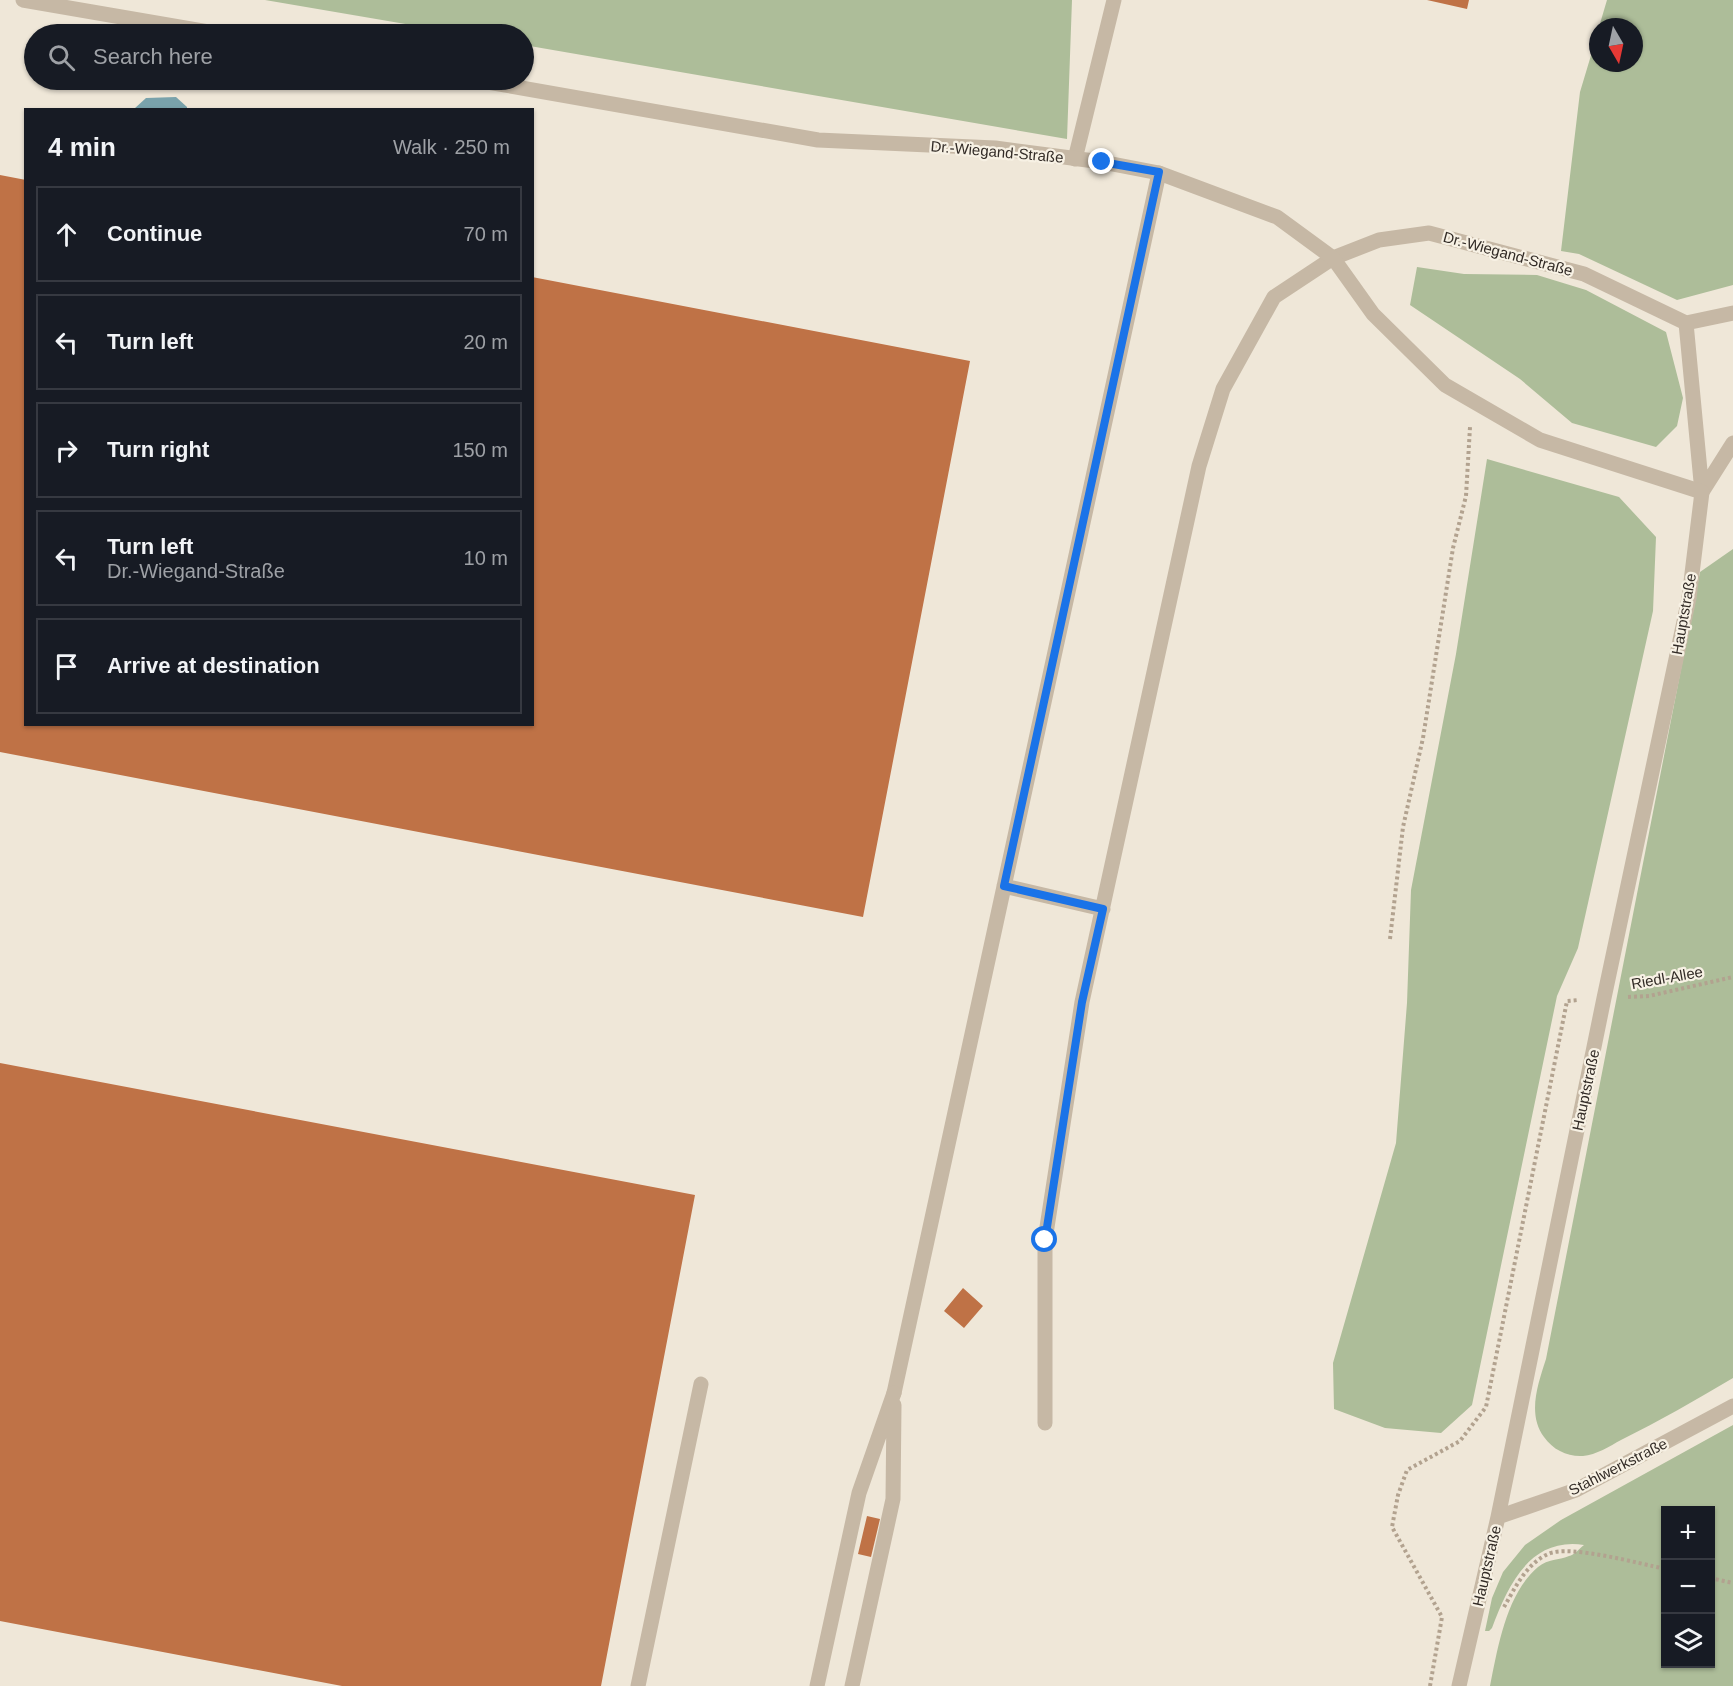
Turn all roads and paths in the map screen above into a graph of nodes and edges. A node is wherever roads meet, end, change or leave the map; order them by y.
1 (23, 0) edge
2 (1113, 0) edge
3 (162, 24) edge
4 (533, 90) edge
5 (1075, 159) junction
6 (1159, 172) junction
7 (1333, 258) junction
8 (1733, 313) edge
9 (1686, 322) junction
10 (1471, 400) junction
11 (1733, 442) edge
12 (1702, 492) junction
13 (1004, 886) junction
14 (1103, 909) junction
15 (1390, 939) dead end
16 (1733, 978) edge
17 (1604, 998) junction
18 (701, 1384) dead end
19 (894, 1393) junction
20 (1733, 1406) edge
21 (1045, 1423) dead end
22 (1498, 1517) junction
23 (1661, 1568) edge
24 (1715, 1579) edge
25 (1733, 1583) edge
26 (1502, 1610) dead end
27 (639, 1686) edge
28 (817, 1686) edge
29 (852, 1686) edge
30 (1430, 1686) edge
31 (1459, 1686) edge

1 - 3 street
2 - 5 street
4 - 5 street, Dr.-Wiegand-Straße
5 - 6 street, Dr.-Wiegand-Straße
6 - 7 street, Dr.-Wiegand-Straße
6 - 13 street
7 - 9 street, Dr.-Wiegand-Straße
7 - 10 street
7 - 14 street
8 - 9 street
9 - 12 street
10 - 12 street
10 - 15 path
11 - 12 street
12 - 17 street, Hauptstraße
13 - 14 street
13 - 19 street
14 - 21 street
16 - 17 path, Riedl-Allee
17 - 22 street, Hauptstraße
17 - 30 path, Riedl-Allee
18 - 27 street
19 - 28 street
19 - 29 street
20 - 22 street, Stahlwerkstraße
22 - 31 street, Hauptstraße
23 - 26 path
24 - 25 path

